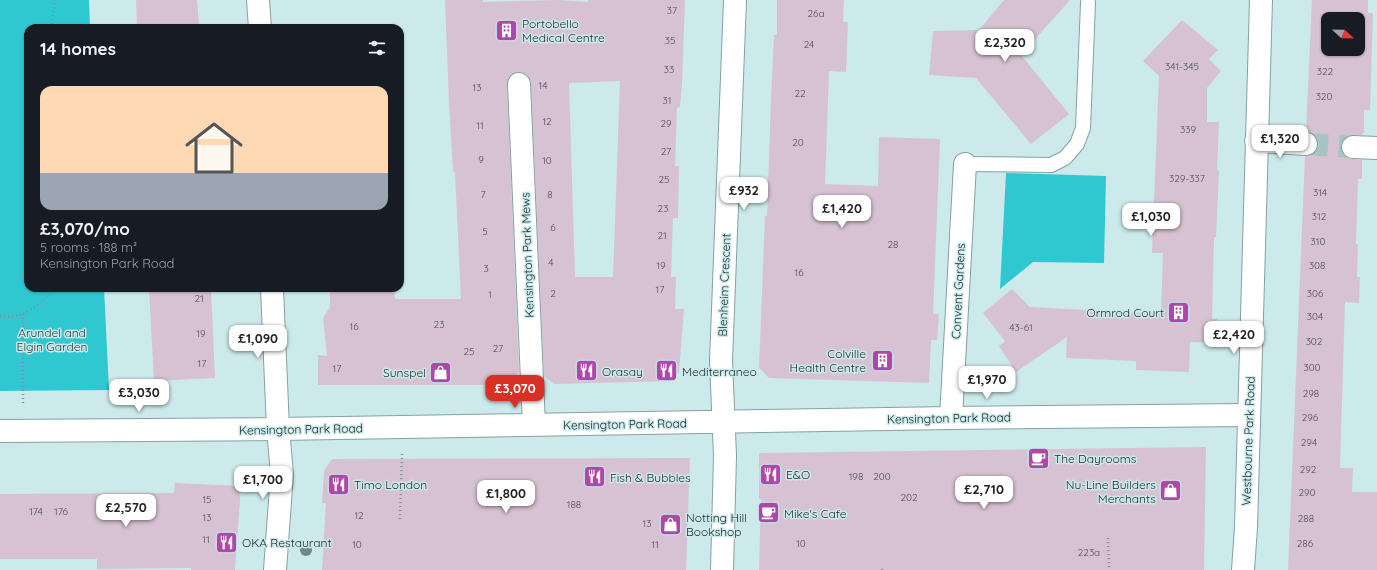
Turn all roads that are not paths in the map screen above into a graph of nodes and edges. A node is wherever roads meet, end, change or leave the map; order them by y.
1 (258, 0) edge
2 (735, 0) edge
3 (1261, 0) edge
4 (1088, 3) dead end
5 (260, 24) edge
6 (520, 84) dead end
7 (1256, 141) junction
8 (1306, 144) tunnel mouth
9 (1353, 147) tunnel mouth
10 (1377, 148) edge
11 (965, 164) joint
12 (272, 292) edge
13 (1249, 415) junction
14 (951, 418) junction
15 (725, 422) junction
16 (534, 425) junction
17 (278, 429) junction
18 (0, 431) edge
19 (275, 570) edge
20 (722, 570) edge
21 (1244, 570) edge

1 - 5 street
2 - 15 street, Blenheim Crescent
3 - 7 street, Westbourne Park Road
4 - 11 lane
6 - 16 street, Kensington Park Mews
7 - 8 street
7 - 13 street, Westbourne Park Road
9 - 10 street
11 - 14 street, Convent Gardens
12 - 17 street
13 - 14 street, Kensington Park Road
13 - 21 street, Westbourne Park Road
14 - 15 street, Kensington Park Road
15 - 16 street, Kensington Park Road
15 - 20 street, Blenheim Crescent
16 - 17 street, Kensington Park Road
17 - 18 street, Kensington Park Road
17 - 19 street

